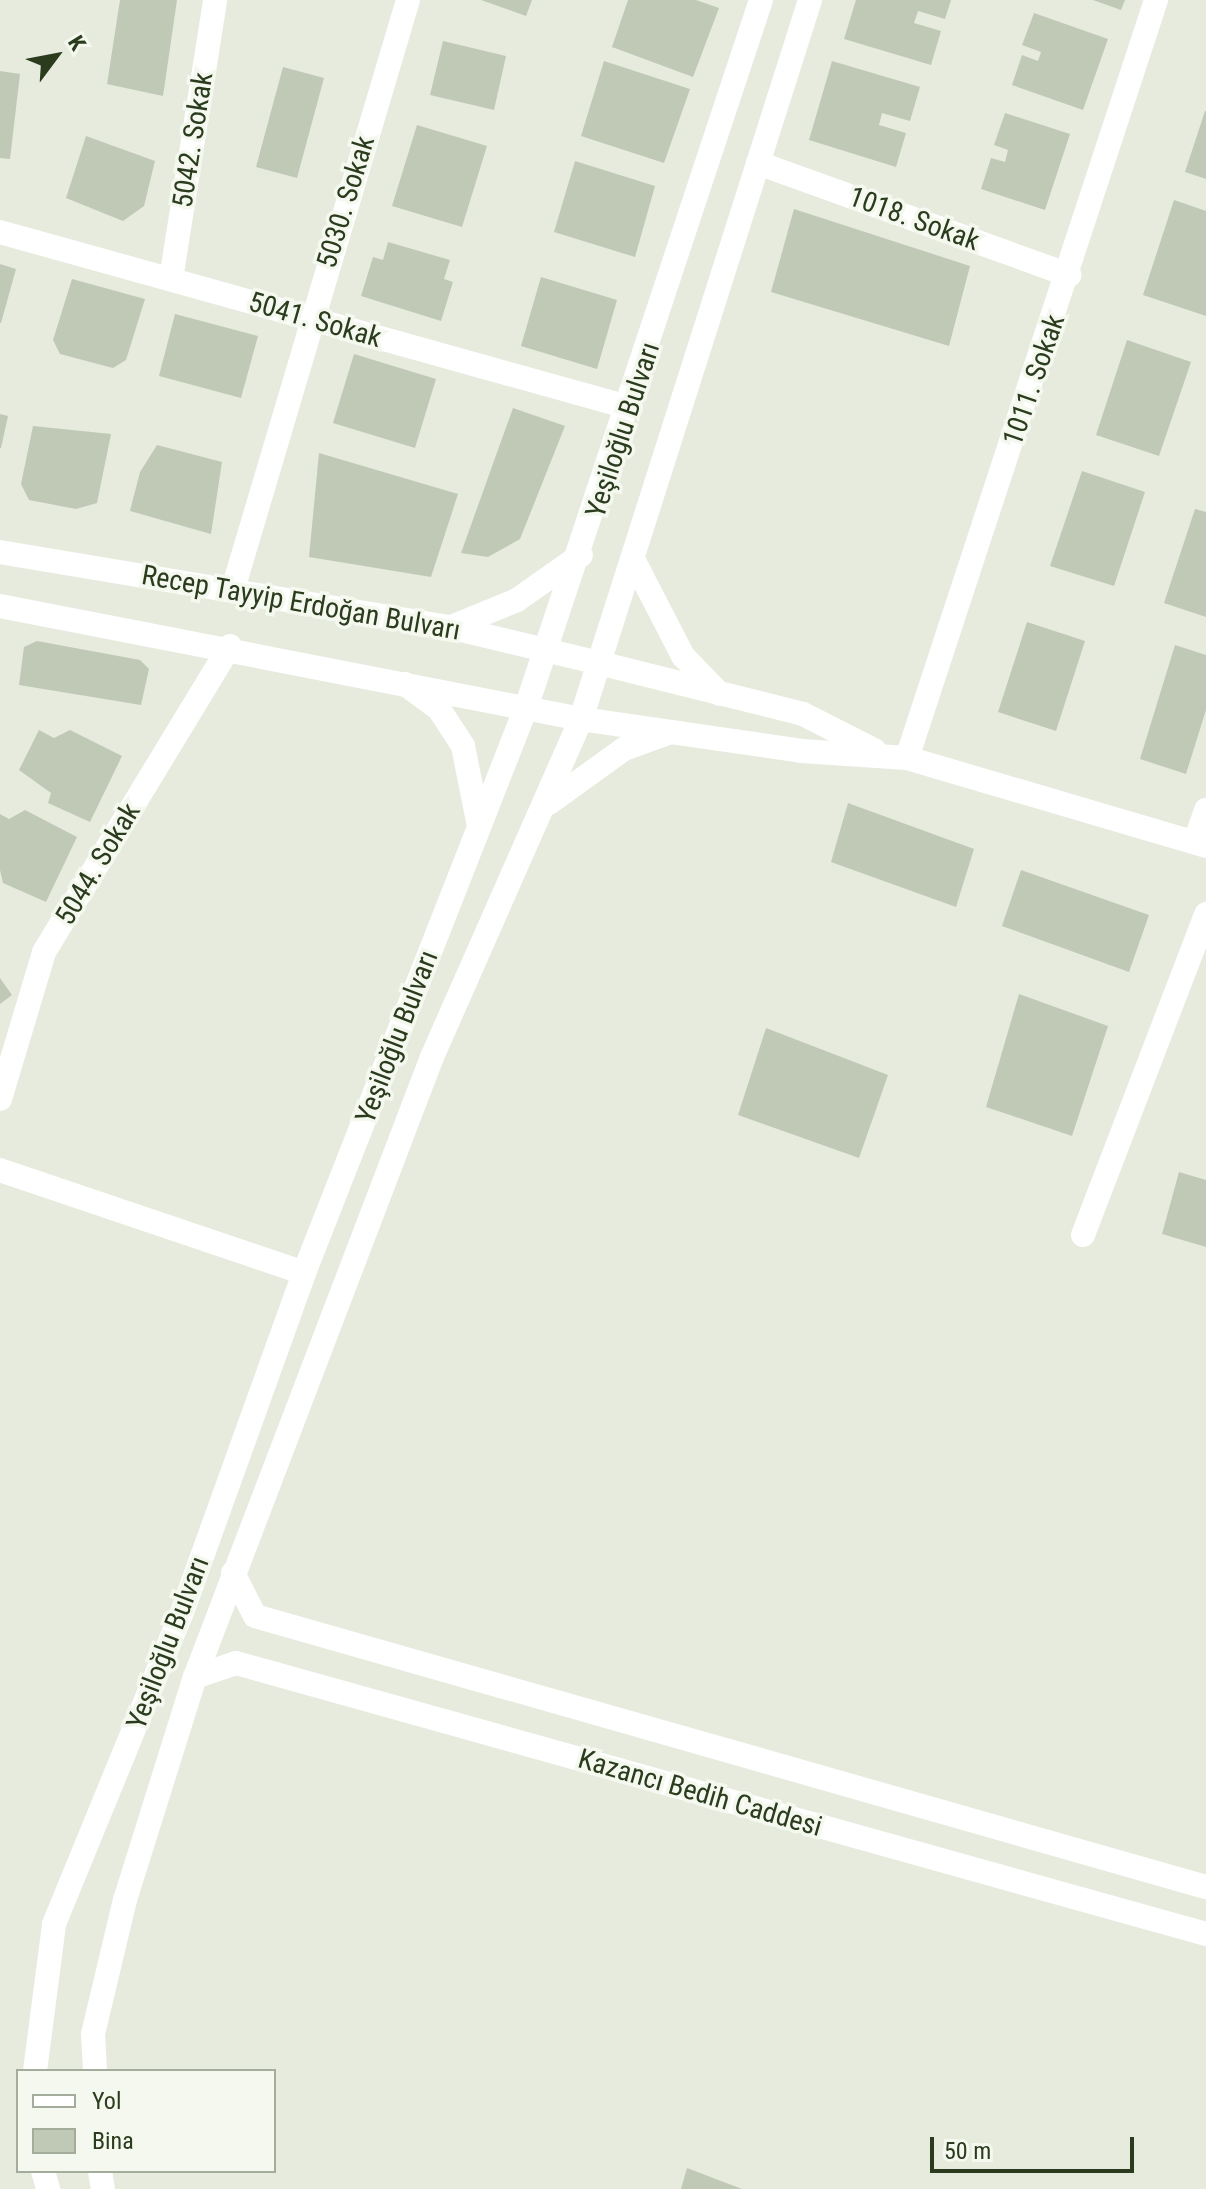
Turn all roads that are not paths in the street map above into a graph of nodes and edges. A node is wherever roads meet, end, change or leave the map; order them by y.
1 (215, 0) edge
2 (408, 0) edge
3 (761, 0) edge
4 (810, 0) edge
5 (1156, 0) edge
6 (758, 163) junction
7 (0, 232) edge
8 (1069, 275) junction
9 (171, 279) junction
10 (310, 319) junction
11 (631, 408) junction
12 (0, 552) edge
13 (581, 555) junction
14 (635, 563) junction
15 (233, 589) junction
16 (0, 606) edge
17 (449, 627) junction
18 (230, 646) junction
19 (546, 650) junction
20 (599, 663) junction
21 (400, 680) junction
22 (720, 694) junction
23 (527, 705) junction
24 (581, 719) junction
25 (671, 732) junction
26 (880, 753) junction
27 (907, 758) junction
28 (547, 805) junction
29 (1206, 810) edge
30 (479, 827) junction
31 (1200, 844) edge
32 (1206, 914) edge
33 (0, 1099) edge
34 (0, 1170) edge
35 (1083, 1235) dead end
36 (304, 1273) junction
37 (233, 1573) junction
38 (195, 1677) junction
39 (1206, 1887) edge
40 (1206, 1934) edge
41 (35, 2069) edge
42 (95, 2069) edge

1 - 9 main road, 5042. Sokak
2 - 10 main road, 5030. Sokak
3 - 11 main road, Yeşiloğlu Bulvarı
4 - 6 main road, Yeşiloğlu Bulvarı
5 - 8 main road, 1011. Sokak
6 - 8 main road, 1018. Sokak
6 - 14 main road, Yeşiloğlu Bulvarı
7 - 9 main road, 5041. Sokak
8 - 27 main road, 1011. Sokak
9 - 10 main road, 5041. Sokak
10 - 11 main road, 5041. Sokak
10 - 15 main road, 5030. Sokak
11 - 13 main road, Yeşiloğlu Bulvarı
12 - 15 main road, Recep Tayyip Erdoğan Bulvarı
13 - 17 main road
13 - 19 main road, Yeşiloğlu Bulvarı
14 - 20 main road, Yeşiloğlu Bulvarı
14 - 22 main road
15 - 17 main road, Recep Tayyip Erdoğan Bulvarı
16 - 18 main road, Recep Tayyip Erdoğan Bulvarı
17 - 19 main road, Recep Tayyip Erdoğan Bulvarı
18 - 21 main road, Recep Tayyip Erdoğan Bulvarı
18 - 33 main road, 5044. Sokak
19 - 20 main road, Recep Tayyip Erdoğan Bulvarı
19 - 23 main road, Yeşiloğlu Bulvarı
20 - 22 main road, Recep Tayyip Erdoğan Bulvarı
20 - 24 main road, Yeşiloğlu Bulvarı
21 - 23 main road, Recep Tayyip Erdoğan Bulvarı
21 - 30 main road
22 - 26 main road, Recep Tayyip Erdoğan Bulvarı
23 - 24 main road, Recep Tayyip Erdoğan Bulvarı
23 - 30 main road, Yeşiloğlu Bulvarı
24 - 25 main road, Recep Tayyip Erdoğan Bulvarı
24 - 28 main road, Yeşiloğlu Bulvarı
25 - 26 main road, Recep Tayyip Erdoğan Bulvarı
25 - 28 main road
26 - 27 main road
27 - 31 main road
28 - 37 main road, Yeşiloğlu Bulvarı
29 - 31 main road
30 - 36 main road, Yeşiloğlu Bulvarı
32 - 35 main road
34 - 36 main road
36 - 41 main road, Yeşiloğlu Bulvarı
37 - 38 main road, Yeşiloğlu Bulvarı
37 - 39 main road, Kazancı Bedih Caddesi
38 - 40 main road, Kazancı Bedih Caddesi
38 - 42 main road, Yeşiloğlu Bulvarı

